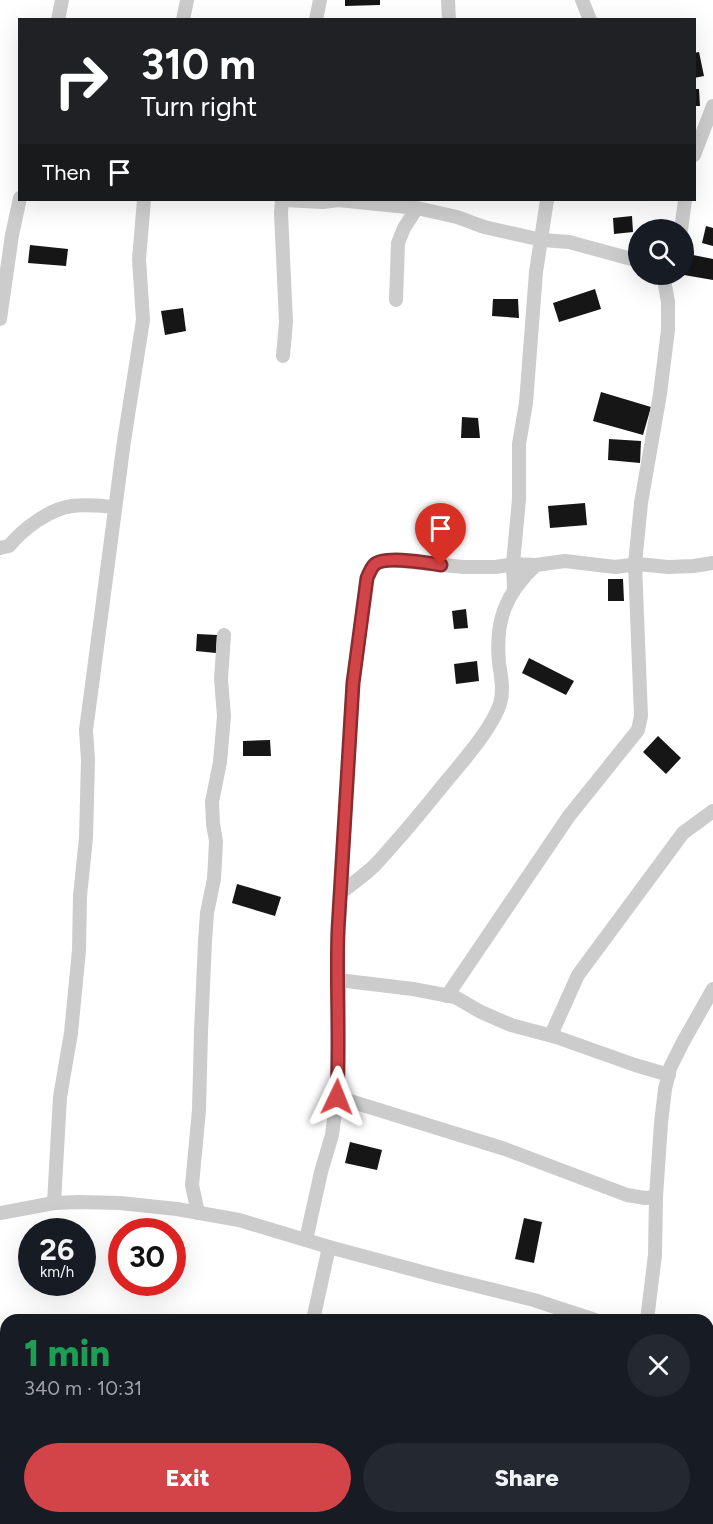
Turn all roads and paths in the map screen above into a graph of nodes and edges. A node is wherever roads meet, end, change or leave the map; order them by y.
1 (62, 0) edge
2 (187, 0) edge
3 (320, 0) edge
4 (448, 0) edge
5 (582, 0) edge
6 (58, 18) edge
7 (183, 18) edge
8 (316, 18) edge
9 (449, 18) edge
10 (589, 18) edge
11 (713, 106) edge
12 (696, 150) edge
13 (19, 201) edge
14 (144, 201) edge
15 (283, 201) edge
16 (303, 201) edge
17 (330, 201) edge
18 (348, 201) edge
19 (547, 201) edge
20 (685, 201) edge
21 (437, 205) edge
22 (417, 208) junction
23 (682, 219) edge
24 (542, 240) junction
25 (628, 258) edge
26 (665, 285) edge
27 (396, 300) dead end
28 (0, 319) edge
29 (283, 356) dead end
30 (115, 507) junction
31 (0, 548) edge
32 (713, 563) edge
33 (513, 564) junction
34 (635, 564) junction
35 (536, 565) junction
36 (514, 589) junction
37 (224, 635) dead end
38 (713, 811) edge
39 (341, 893) junction
40 (338, 980) junction
41 (713, 989) edge
42 (447, 996) junction
43 (551, 1035) junction
44 (669, 1074) junction
45 (337, 1097) junction
46 (656, 1197) junction
47 (54, 1203) junction
48 (0, 1213) edge
49 (198, 1213) junction
50 (306, 1240) junction
51 (329, 1247) junction
52 (314, 1314) edge
53 (577, 1314) edge
54 (648, 1314) edge

1 - 6 street
2 - 7 street
3 - 8 street
4 - 9 street
5 - 10 street
11 - 12 street
13 - 28 street
14 - 30 street
15 - 29 street
16 - 17 street
18 - 22 street
19 - 24 street
20 - 23 street
21 - 22 street
21 - 24 street
22 - 27 street
24 - 25 street
24 - 33 street
26 - 34 street
30 - 31 street
30 - 47 street
32 - 34 street
33 - 35 street
33 - 36 street
33 - 39 street
34 - 35 street
34 - 42 street
35 - 36 street
36 - 39 street
37 - 49 street
38 - 43 street
39 - 40 street
40 - 42 street
40 - 45 street
41 - 44 street
42 - 43 street
43 - 44 street
44 - 46 street
45 - 46 street
45 - 50 street
46 - 54 street
47 - 48 street
47 - 49 street
49 - 50 street
50 - 51 street
51 - 52 street
51 - 53 street

